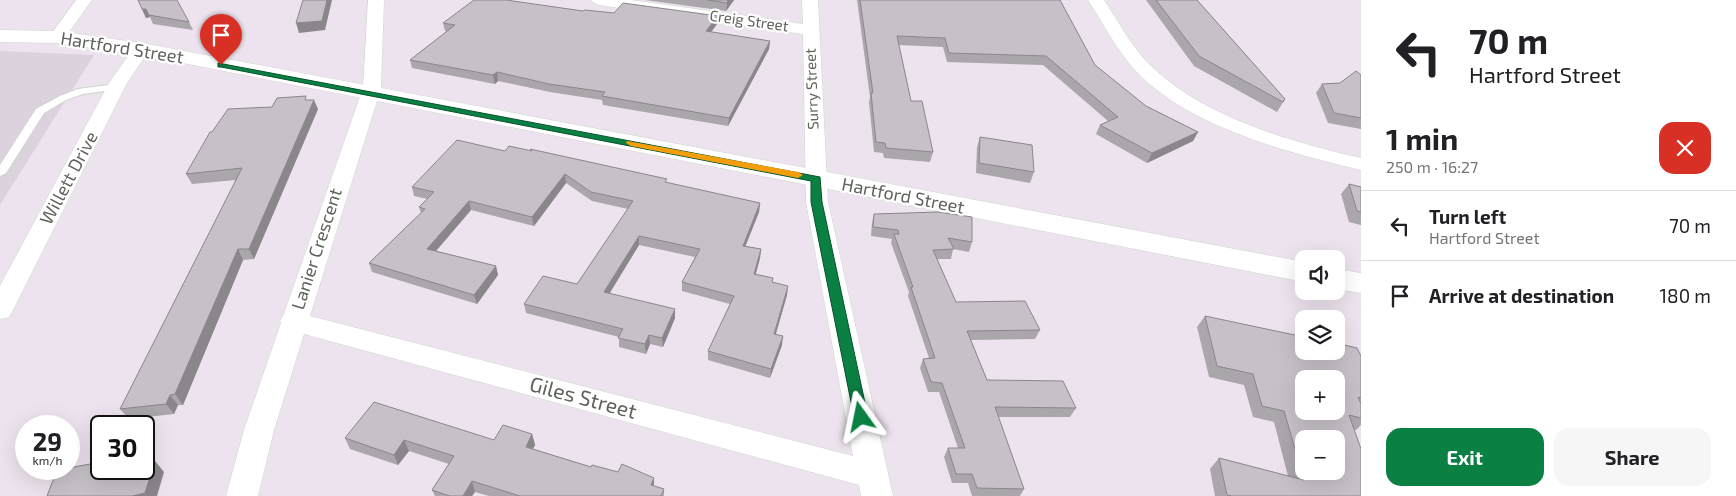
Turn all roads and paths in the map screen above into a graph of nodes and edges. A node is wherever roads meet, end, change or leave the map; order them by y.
1 (84, 0) edge
2 (376, 0) edge
3 (599, 0) edge
4 (810, 0) edge
5 (1096, 0) edge
6 (810, 30) junction
7 (57, 37) junction
8 (3, 39) edge
9 (142, 49) junction
10 (116, 87) junction
11 (370, 94) junction
12 (1361, 164) edge
13 (0, 173) edge
14 (816, 179) junction
15 (1295, 270) edge
16 (1345, 280) edge
17 (1361, 283) edge
18 (0, 310) edge
19 (293, 321) junction
20 (875, 486) edge
21 (242, 496) edge

1 - 7 street
2 - 11 street, Lanier Crescent
3 - 6 street, Creig Street
4 - 6 street, Surry Street
5 - 12 street
6 - 14 street, Surry Street
7 - 8 street, Hartford Street
7 - 9 street, Hartford Street
9 - 10 street, Willett Drive
9 - 11 street, Hartford Street
10 - 13 lane
10 - 18 street, Willett Drive
11 - 14 street, Hartford Street
11 - 19 street, Lanier Crescent
14 - 15 street, Hartford Street
14 - 20 street
16 - 17 street
19 - 20 street, Giles Street
19 - 21 street, Lanier Crescent

